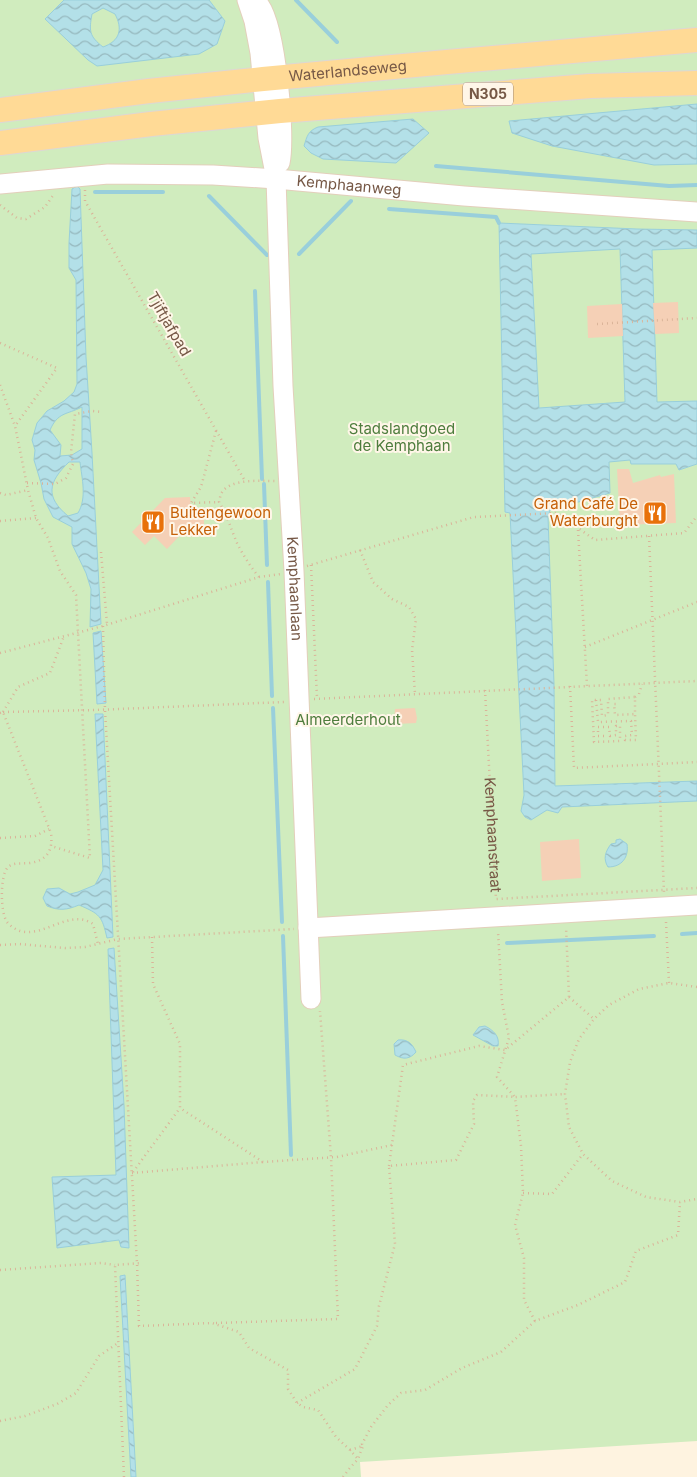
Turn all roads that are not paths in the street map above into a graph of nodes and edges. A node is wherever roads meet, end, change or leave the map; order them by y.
1 (247, 0) edge
2 (255, 0) edge
3 (697, 40) edge
4 (270, 79) junction
5 (697, 83) edge
6 (0, 110) edge
7 (273, 112) junction
8 (0, 143) edge
9 (276, 179) junction
10 (0, 184) edge
11 (697, 212) edge
12 (697, 905) edge
13 (308, 928) junction
14 (311, 997) road end

1 - 4 street
2 - 4 street
3 - 4 main road, Waterlandseweg / N305
4 - 6 main road, Waterlandseweg / N305
4 - 7 street, Kemphaanlaan
5 - 7 main road, N305
7 - 8 main road, N305
7 - 9 street, Kemphaanlaan
9 - 10 street, Kemphaanweg
9 - 11 street, Kemphaanweg
9 - 13 street, Kemphaanlaan
12 - 13 street
13 - 14 street, Kemphaanlaan

